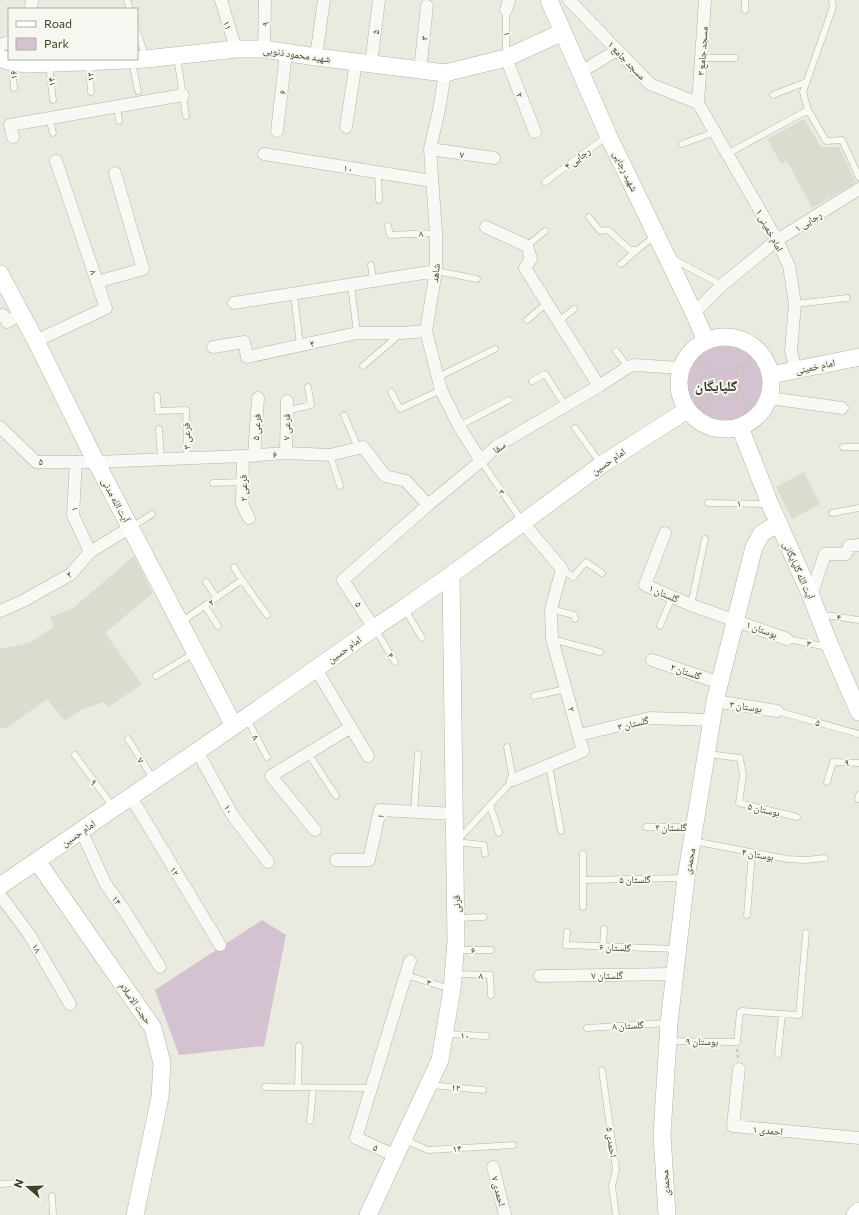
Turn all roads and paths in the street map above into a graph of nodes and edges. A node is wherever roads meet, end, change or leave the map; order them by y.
1 (221, 0) edge
2 (265, 0) edge
3 (324, 0) edge
4 (378, 0) edge
5 (549, 0) edge
6 (562, 0) edge
7 (569, 0) edge
8 (705, 0) edge
9 (745, 0) edge
10 (832, 0) edge
11 (508, 5) edge
12 (427, 6) dead end
13 (745, 10) dead end
14 (560, 26) junction
15 (138, 45) edge
16 (236, 49) junction
17 (264, 49) junction
18 (618, 50) junction
19 (286, 52) junction
20 (177, 56) junction
21 (316, 57) junction
22 (506, 58) junction
23 (701, 58) junction
24 (735, 58) dead end
25 (139, 59) edge
26 (6, 60) edge
27 (112, 60) edge
28 (84, 61) edge
29 (49, 63) junction
30 (364, 63) junction
31 (420, 70) junction
32 (581, 72) junction
33 (445, 73) junction
34 (806, 82) junction
35 (14, 88) dead end
36 (138, 91) dead end
37 (91, 92) dead end
38 (183, 95) junction
39 (773, 95) dead end
40 (53, 100) dead end
41 (698, 103) junction
42 (117, 106) junction
43 (808, 110) junction
44 (186, 116) dead end
45 (49, 118) junction
46 (119, 121) dead end
47 (346, 127) dead end
48 (277, 131) dead end
49 (535, 132) dead end
50 (715, 132) junction
51 (53, 133) dead end
52 (608, 135) junction
53 (13, 137) dead end
54 (682, 144) dead end
55 (430, 149) junction
56 (264, 154) dead end
57 (727, 154) junction
58 (494, 158) dead end
59 (56, 161) dead end
60 (115, 173) dead end
61 (378, 173) junction
62 (859, 177) edge
63 (432, 181) junction
64 (545, 182) dead end
65 (859, 190) edge
66 (379, 200) dead end
67 (589, 217) dead end
68 (388, 226) dead end
69 (486, 227) dead end
70 (545, 232) dead end
71 (436, 233) junction
72 (656, 235) junction
73 (777, 240) junction
74 (527, 246) junction
75 (637, 250) junction
76 (666, 256) junction
77 (621, 264) dead end
78 (370, 265) dead end
79 (436, 271) junction
80 (0, 274) edge
81 (476, 279) dead end
82 (373, 281) junction
83 (97, 282) junction
84 (351, 285) junction
85 (722, 285) junction
86 (294, 294) junction
87 (847, 298) dead end
88 (234, 303) dead end
89 (547, 304) junction
90 (795, 304) junction
91 (574, 309) dead end
92 (694, 313) junction
93 (21, 314) junction
94 (0, 316) edge
95 (527, 320) dead end
96 (559, 321) junction
97 (426, 331) junction
98 (357, 333) junction
99 (401, 333) junction
100 (706, 340) junction
101 (36, 341) junction
102 (300, 346) junction
103 (213, 347) dead end
104 (495, 349) dead end
105 (616, 351) dead end
106 (699, 357) dead end
107 (752, 357) dead end
108 (859, 357) edge
109 (363, 366) dead end
110 (628, 367) junction
111 (681, 368) junction
112 (796, 370) junction
113 (735, 373) junction
114 (714, 374) junction
115 (771, 375) junction
116 (438, 377) junction
117 (532, 381) dead end
118 (599, 386) junction
119 (308, 387) dead end
120 (441, 390) junction
121 (391, 392) dead end
122 (714, 395) junction
123 (736, 395) junction
124 (157, 396) dead end
125 (258, 398) dead end
126 (769, 398) junction
127 (509, 400) dead end
128 (565, 405) junction
129 (286, 406) joint
130 (842, 408) dead end
131 (693, 409) junction
132 (751, 409) dead end
133 (344, 415) dead end
134 (459, 426) junction
135 (0, 427) edge
136 (740, 427) junction
137 (575, 428) dead end
138 (160, 429) dead end
139 (842, 447) dead end
140 (859, 447) edge
141 (358, 448) junction
142 (286, 453) junction
143 (330, 455) junction
144 (248, 456) junction
145 (187, 458) junction
146 (161, 459) junction
147 (481, 461) junction
148 (76, 462) junction
149 (96, 462) junction
150 (601, 465) junction
151 (242, 482) junction
152 (213, 483) dead end
153 (340, 486) dead end
154 (708, 502) dead end
155 (770, 504) junction
156 (428, 505) junction
157 (859, 508) edge
158 (832, 513) dead end
159 (152, 514) dead end
160 (249, 518) dead end
161 (523, 523) junction
162 (779, 523) junction
163 (131, 528) junction
164 (665, 533) dead end
165 (705, 539) dead end
166 (859, 545) edge
167 (90, 552) junction
168 (234, 567) dead end
169 (562, 569) junction
170 (602, 573) dead end
171 (451, 575) junction
172 (242, 580) junction
173 (343, 580) joint
174 (206, 582) dead end
175 (811, 596) junction
176 (672, 597) junction
177 (217, 598) junction
178 (691, 605) junction
179 (205, 606) junction
180 (404, 608) junction
181 (551, 609) junction
182 (0, 611) edge
183 (818, 613) junction
184 (267, 615) dead end
185 (574, 619) dead end
186 (736, 620) junction
187 (859, 620) edge
188 (180, 623) junction
189 (218, 626) dead end
190 (660, 626) dead end
191 (374, 628) junction
192 (422, 638) dead end
193 (788, 638) joint
194 (552, 639) junction
195 (831, 648) junction
196 (195, 652) junction
197 (600, 652) dead end
198 (652, 660) dead end
199 (395, 662) dead end
200 (316, 669) junction
201 (156, 676) dead end
202 (720, 683) junction
203 (566, 689) junction
204 (534, 696) dead end
205 (715, 701) junction
206 (777, 711) joint
207 (859, 712) edge
208 (711, 720) junction
209 (240, 722) junction
210 (351, 727) junction
211 (859, 734) edge
212 (579, 735) junction
213 (128, 739) dead end
214 (507, 747) dead end
215 (197, 751) junction
216 (308, 754) junction
217 (418, 754) dead end
218 (707, 754) junction
219 (75, 755) dead end
220 (368, 756) dead end
221 (267, 757) dead end
222 (859, 763) edge
223 (549, 765) junction
224 (155, 780) junction
225 (513, 780) junction
226 (827, 782) dead end
227 (336, 796) dead end
228 (131, 797) junction
229 (490, 805) junction
230 (114, 808) junction
231 (414, 812) junction
232 (455, 814) junction
233 (797, 817) dead end
234 (646, 827) dead end
235 (81, 830) junction
236 (315, 830) dead end
237 (561, 831) dead end
238 (499, 833) dead end
239 (694, 834) junction
240 (455, 842) junction
241 (752, 853) junction
242 (485, 854) dead end
243 (582, 854) dead end
244 (825, 858) dead end
245 (336, 860) dead end
246 (38, 861) junction
247 (268, 862) dead end
248 (686, 878) junction
249 (583, 880) junction
250 (0, 886) edge
251 (0, 895) edge
252 (583, 907) dead end
253 (747, 915) dead end
254 (484, 917) dead end
255 (456, 918) junction
256 (604, 929) dead end
257 (567, 932) dead end
258 (806, 933) dead end
259 (220, 945) dead end
260 (603, 946) junction
261 (677, 949) junction
262 (455, 950) junction
263 (491, 950) dead end
264 (410, 961) dead end
265 (160, 967) dead end
266 (674, 974) junction
267 (406, 975) junction
268 (540, 976) dead end
269 (452, 982) junction
270 (491, 995) dead end
271 (70, 1004) dead end
272 (782, 1014) junction
273 (669, 1023) junction
274 (587, 1028) dead end
275 (444, 1034) junction
276 (486, 1036) dead end
277 (667, 1041) junction
278 (737, 1042) junction
279 (299, 1046) dead end
280 (778, 1054) dead end
281 (739, 1069) joint
282 (602, 1070) dead end
283 (429, 1084) junction
284 (266, 1087) dead end
285 (298, 1087) junction
286 (313, 1088) junction
287 (372, 1088) junction
288 (483, 1090) dead end
289 (310, 1121) dead end
290 (859, 1138) edge
291 (403, 1140) junction
292 (513, 1145) dead end
293 (396, 1156) junction
294 (493, 1167) dead end
295 (18, 1183) dead end
296 (0, 1184) edge
297 (52, 1196) dead end
298 (859, 1211) edge
299 (52, 1215) edge
300 (135, 1215) edge
301 (368, 1215) edge
302 (505, 1215) edge
303 (616, 1215) edge
304 (667, 1215) edge
305 (855, 1215) edge

1 - 16 street, ۱۱
2 - 17 street, ۹
3 - 21 street
4 - 30 street, ۵
5 - 14 street, شهید رجایی
6 - 14 street
7 - 18 street, مسجد جامع ۱
8 - 23 street, مسجد جامع ۳
9 - 13 lane
10 - 34 lane
11 - 22 lane, ۱
12 - 31 street, ۳
14 - 22 street, شهید محمود ذنوبی
14 - 32 street, شهید رجایی
15 - 25 lane
16 - 17 street, شهید محمود ذنوبی
16 - 20 street, شهید محمود ذنوبی
17 - 19 street, شهید محمود ذنوبی
18 - 32 street
18 - 41 street, مسجد جامع ۱
19 - 21 street, شهید محمود ذنوبی
19 - 48 street, ۶
20 - 25 street, شهید محمود ذنوبی
20 - 38 lane
21 - 30 street, شهید محمود ذنوبی
22 - 33 street, شهید محمود ذنوبی
22 - 49 street, ۲
23 - 24 lane
23 - 41 street, مسجد جامع ۳
25 - 36 lane
26 - 29 street, شهید محمود ذنوبی
26 - 35 lane, ۱۶
27 - 28 street, شهید محمود ذنوبی
28 - 29 street, شهید محمود ذنوبی
28 - 37 lane, ۱۲
29 - 40 lane, ۱۴
30 - 31 street, شهید محمود ذنوبی
30 - 47 street
31 - 33 street, شهید محمود ذنوبی
32 - 52 street, شهید رجایی
33 - 55 street, شاهد
34 - 39 lane
34 - 43 lane
38 - 42 street
38 - 44 lane
41 - 50 street, امام خمینی ۱
42 - 45 street
42 - 46 lane
43 - 57 lane
43 - 62 lane
45 - 51 lane
45 - 53 street
50 - 54 lane
50 - 57 street, امام خمینی ۱
52 - 64 lane, رجایی ۴
52 - 72 street, شهید رجایی
55 - 58 street, ۷
55 - 63 street, شاهد
56 - 61 street, ۱۰
57 - 73 street, امام خمینی ۱
59 - 83 street, ۸
60 - 83 street
61 - 63 street, ۱۰
61 - 66 lane
63 - 71 street, شاهد
65 - 73 street, رجایی ۱
67 - 75 lane
68 - 71 lane, ۸
69 - 74 street
70 - 74 lane
71 - 79 street, شاهد
72 - 75 lane
72 - 76 street, شهید رجایی
73 - 85 street, رجایی ۱
73 - 90 street, امام خمینی ۱
74 - 89 street
75 - 77 lane
76 - 85 lane
76 - 92 street, شهید رجایی
78 - 82 lane
79 - 81 lane
79 - 82 street
79 - 97 street, شاهد
80 - 93 street, آیت الله مدنی
82 - 84 street
83 - 101 street, ۸
84 - 86 street
84 - 98 lane
85 - 92 street, رجایی ۱
86 - 88 street
86 - 102 lane
87 - 90 lane
89 - 95 lane
89 - 96 street
90 - 112 street, امام خمینی ۱
91 - 96 lane
92 - 100 street, شهید رجایی
93 - 94 street
93 - 101 street, آیت الله مدنی
96 - 118 street
97 - 99 street, ۴
97 - 116 street, شاهد
98 - 99 street, ۴
98 - 102 street, ۴
99 - 109 lane
100 - 111 street
100 - 115 street
101 - 149 street, آیت الله مدنی
102 - 103 street, ۴
104 - 116 lane
105 - 110 lane
106 - 114 path
107 - 113 path
108 - 112 street, امام خمینی
110 - 111 street, سقا
110 - 118 street, سقا
111 - 131 street
112 - 115 street, امام خمینی
113 - 114 path
113 - 123 path
114 - 122 path
115 - 126 street
116 - 120 street, شاهد
117 - 128 lane
118 - 128 street, سقا
119 - 129 lane
120 - 121 lane
120 - 134 street, شاهد
122 - 123 path
122 - 131 path
123 - 132 path
124 - 145 lane, فرعی ۳
125 - 144 street, فرعی ۵
126 - 130 street
126 - 136 street
127 - 134 lane
128 - 147 street, سقا
129 - 142 street, فرعی ۷
131 - 136 street
131 - 150 street, امام حسین
133 - 141 lane
134 - 147 street, شاهد
135 - 148 street, ۵
136 - 155 street, آیت الله گلپایگانی
137 - 150 lane
138 - 146 lane
139 - 140 lane
141 - 143 street, ۶
141 - 156 street
142 - 143 street, ۶
142 - 144 street, ۶
143 - 153 lane
144 - 145 street, ۶
144 - 151 street, فرعی ۲
145 - 146 street, ۶
146 - 149 street, ۶
147 - 156 street, سقا
147 - 161 lane, ۳
148 - 149 street, ۵
148 - 167 street, ۱
149 - 163 street, آیت الله مدنی
150 - 161 street, امام حسین
151 - 152 lane
151 - 160 street, فرعی ۲
154 - 155 lane, ۱
155 - 162 street, آیت الله گلپایگانی
156 - 173 street, سقا
157 - 158 lane
159 - 163 lane
161 - 169 street
161 - 171 street, امام حسین
162 - 175 street, آیت الله گلپایگانی
162 - 186 street, محمدی
163 - 167 street, ۳
163 - 188 street, آیت الله مدنی
164 - 176 street, گلستان ۱
165 - 178 lane
166 - 175 street
167 - 182 street, ۳
168 - 172 lane
169 - 170 lane
169 - 181 street, ۲
171 - 180 street, امام حسین
171 - 232 street, قرنی
172 - 177 lane, ۲
172 - 184 lane
173 - 191 street, ۵
174 - 177 lane
175 - 183 street, آیت الله گلپایگانی
176 - 178 street, گلستان ۱
176 - 190 lane
177 - 179 lane, ۲
178 - 186 street, گلستان ۱
179 - 188 lane, ۲
179 - 189 lane
180 - 191 street, امام حسین
180 - 192 lane
181 - 185 lane
181 - 194 street, ۲
183 - 187 lane, ۴
183 - 195 street, آیت الله گلپایگانی
186 - 193 street, بوستان ۱
186 - 202 street, محمدی
188 - 196 street, آیت الله مدنی
191 - 199 lane, ۴
191 - 200 street, امام حسین
193 - 195 lane, ۳
194 - 197 lane
194 - 203 street, ۲
195 - 207 street, آیت الله گلپایگانی
196 - 201 lane
196 - 209 street, آیت الله مدنی
198 - 202 street, گلستان ۲
200 - 209 street, امام حسین
200 - 210 street
202 - 205 street, محمدی
203 - 204 lane
203 - 212 street, ۲
205 - 206 street, بوستان ۳
205 - 208 street, محمدی
206 - 211 lane, ۵
208 - 212 street, گلستان ۳
208 - 218 street, محمدی
209 - 215 street, امام حسین
209 - 221 lane, ۸
210 - 216 street
210 - 220 street
212 - 223 street, ۲
213 - 224 lane, ۷
214 - 225 lane
215 - 224 street, امام حسین
215 - 247 street, ۱۰
216 - 227 lane
216 - 236 street
217 - 231 lane
218 - 233 lane, بوستان ۵
218 - 239 street, محمدی
219 - 230 lane, ۹
222 - 226 lane, ۹
223 - 225 street, ۲
223 - 237 lane
224 - 228 street, امام حسین
225 - 229 lane, ۲
228 - 230 street, امام حسین
228 - 259 street, ۱۲
229 - 238 lane
229 - 240 lane, ۲
230 - 235 street, امام حسین
231 - 232 street, ۱
231 - 245 street, ۱
232 - 240 street, قرنی
234 - 239 lane, گلستان ۴
235 - 246 street, امام حسین
235 - 265 street, ۱۴
239 - 241 lane, بوستان ۴
239 - 248 street, محمدی
240 - 242 lane
240 - 255 street, قرنی
241 - 244 lane, بوستان ۴
241 - 253 lane
243 - 249 lane
246 - 250 street, امام حسین
246 - 300 street, حجت الاسلام
248 - 249 lane, گلستان ۵
248 - 261 street, محمدی
249 - 252 lane
251 - 271 street, ۱۸
254 - 255 lane
255 - 262 street, قرنی
256 - 260 lane
257 - 260 lane, گلستان ۶
258 - 272 lane
260 - 261 lane, گلستان ۶
261 - 266 street, محمدی
262 - 263 lane, ۶
262 - 269 street, قرنی
264 - 267 street
266 - 268 street, گلستان ۷
266 - 273 street, محمدی
267 - 269 lane, ۳
267 - 287 street
269 - 270 lane, ۸
269 - 275 street, قرنی
272 - 278 lane
272 - 280 lane
273 - 274 lane, گلستان ۸
273 - 277 street, محمدی
275 - 276 lane, ۱۰
275 - 283 street, قرنی
277 - 278 lane, بوستان ۹
277 - 304 street, محمدی
278 - 281 path
279 - 285 lane
281 - 290 street, احمدی ۱
282 - 303 lane, احمدی ۵
283 - 288 lane, ۱۲
283 - 291 street, قرنی
284 - 285 lane
285 - 286 lane
286 - 287 lane
286 - 289 lane
287 - 293 street, ۵
291 - 292 lane, ۱۴
291 - 293 street, قرنی
293 - 301 street, قرنی
294 - 302 street, احمدی ۷
295 - 296 lane
297 - 299 lane
298 - 305 street

